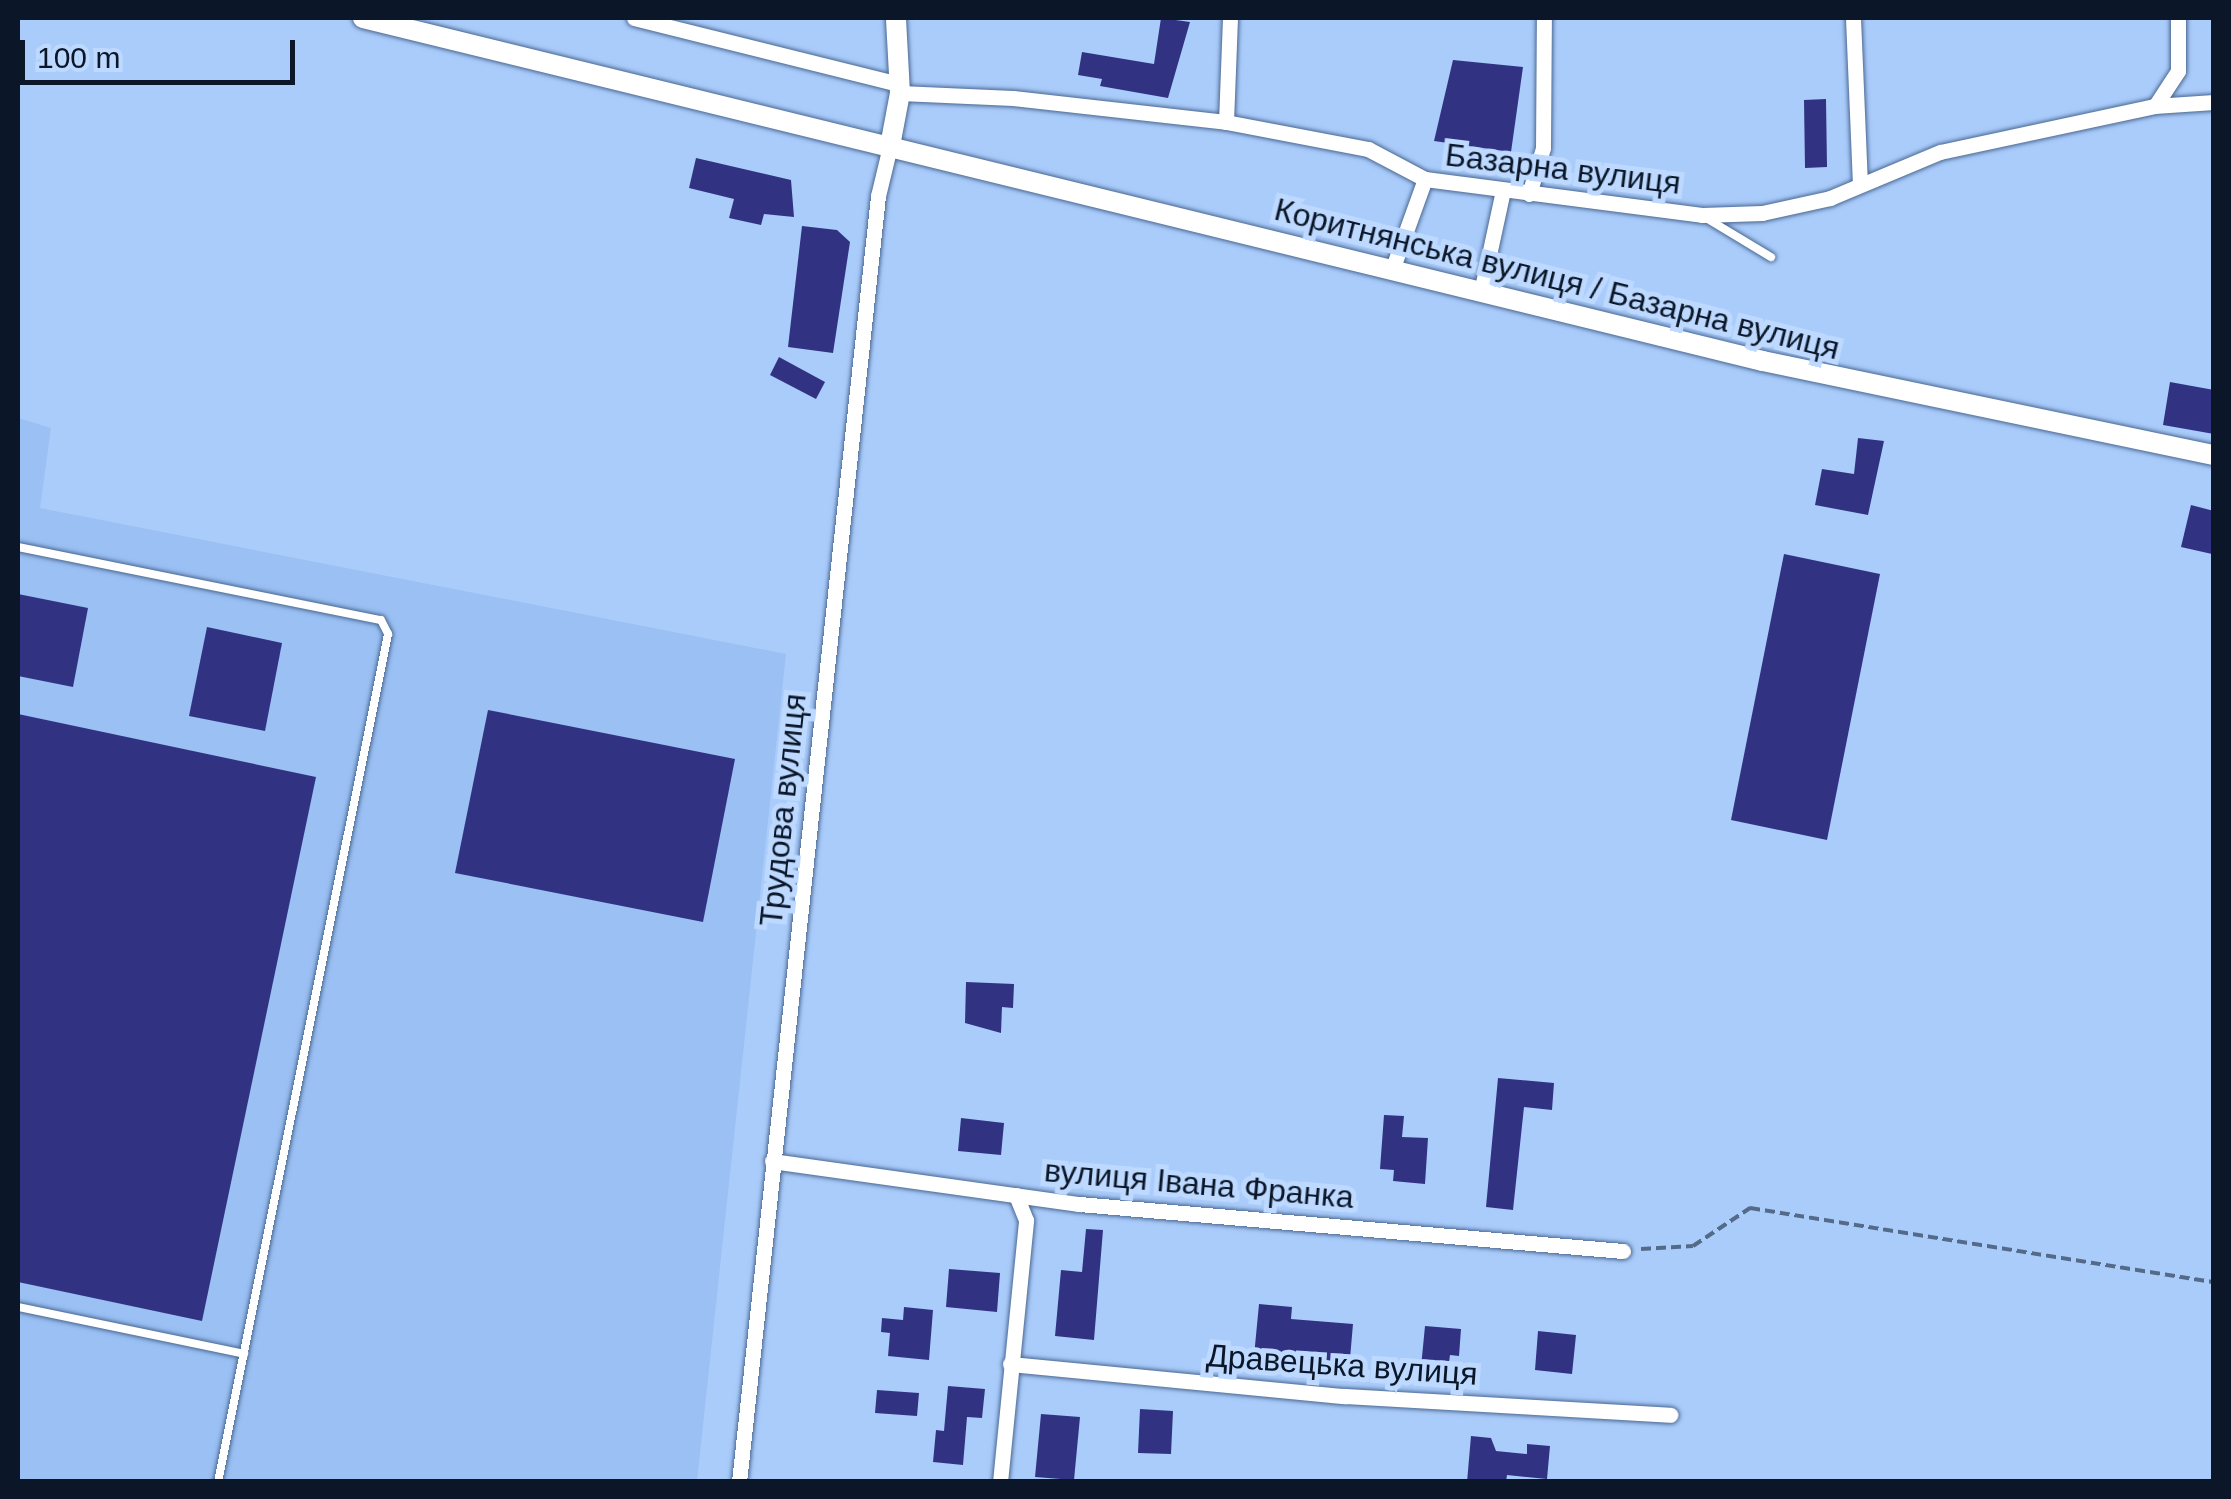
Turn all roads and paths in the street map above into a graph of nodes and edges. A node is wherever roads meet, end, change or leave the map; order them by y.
1 (363, 18) edge
2 (634, 18) edge
3 (896, 18) edge
4 (1230, 18) edge
5 (1544, 18) edge
6 (1853, 18) edge
7 (2178, 18) edge
8 (900, 89) junction
9 (2214, 102) edge
10 (2154, 106) junction
11 (1226, 122) junction
12 (890, 146) junction
13 (1426, 179) junction
14 (1860, 184) junction
15 (1503, 190) junction
16 (1529, 194) junction
17 (1702, 215) junction
18 (1772, 257) dead end
19 (1392, 270) junction
20 (1482, 292) junction
21 (2214, 455) edge
22 (18, 547) edge
23 (772, 1160) junction
24 (1016, 1195) junction
25 (1623, 1251) joint
26 (2214, 1282) edge
27 (18, 1307) edge
28 (244, 1354) junction
29 (1010, 1364) junction
30 (1670, 1415) dead end
31 (218, 1482) edge
32 (739, 1482) edge
33 (1000, 1482) edge

1 - 12 street, Коритнянська вулиця / Базарна вулиця
2 - 8 street, Базарна вулиця
3 - 8 street
4 - 11 street
5 - 16 street
6 - 14 street
7 - 10 street
8 - 11 street, Базарна вулиця
8 - 12 street
9 - 10 street, Базарна вулиця
10 - 14 street, Базарна вулиця
11 - 13 street, Базарна вулиця
12 - 19 street, Коритнянська вулиця / Базарна вулиця
12 - 23 street, Трудова вулиця
13 - 15 street, Базарна вулиця
13 - 19 street
14 - 17 street, Базарна вулиця
15 - 16 street, Базарна вулиця
15 - 20 street
16 - 17 street, Базарна вулиця
17 - 18 lane
19 - 20 street, Коритнянська вулиця / Базарна вулиця
20 - 21 street, Коритнянська вулиця / Базарна вулиця
22 - 28 lane
23 - 24 street, вулиця Івана Франка
23 - 32 street, Трудова вулиця
24 - 25 street, вулиця Івана Франка
24 - 29 street
25 - 26 path
27 - 28 lane
28 - 31 lane
29 - 30 street, Дравецька вулиця
29 - 33 street

